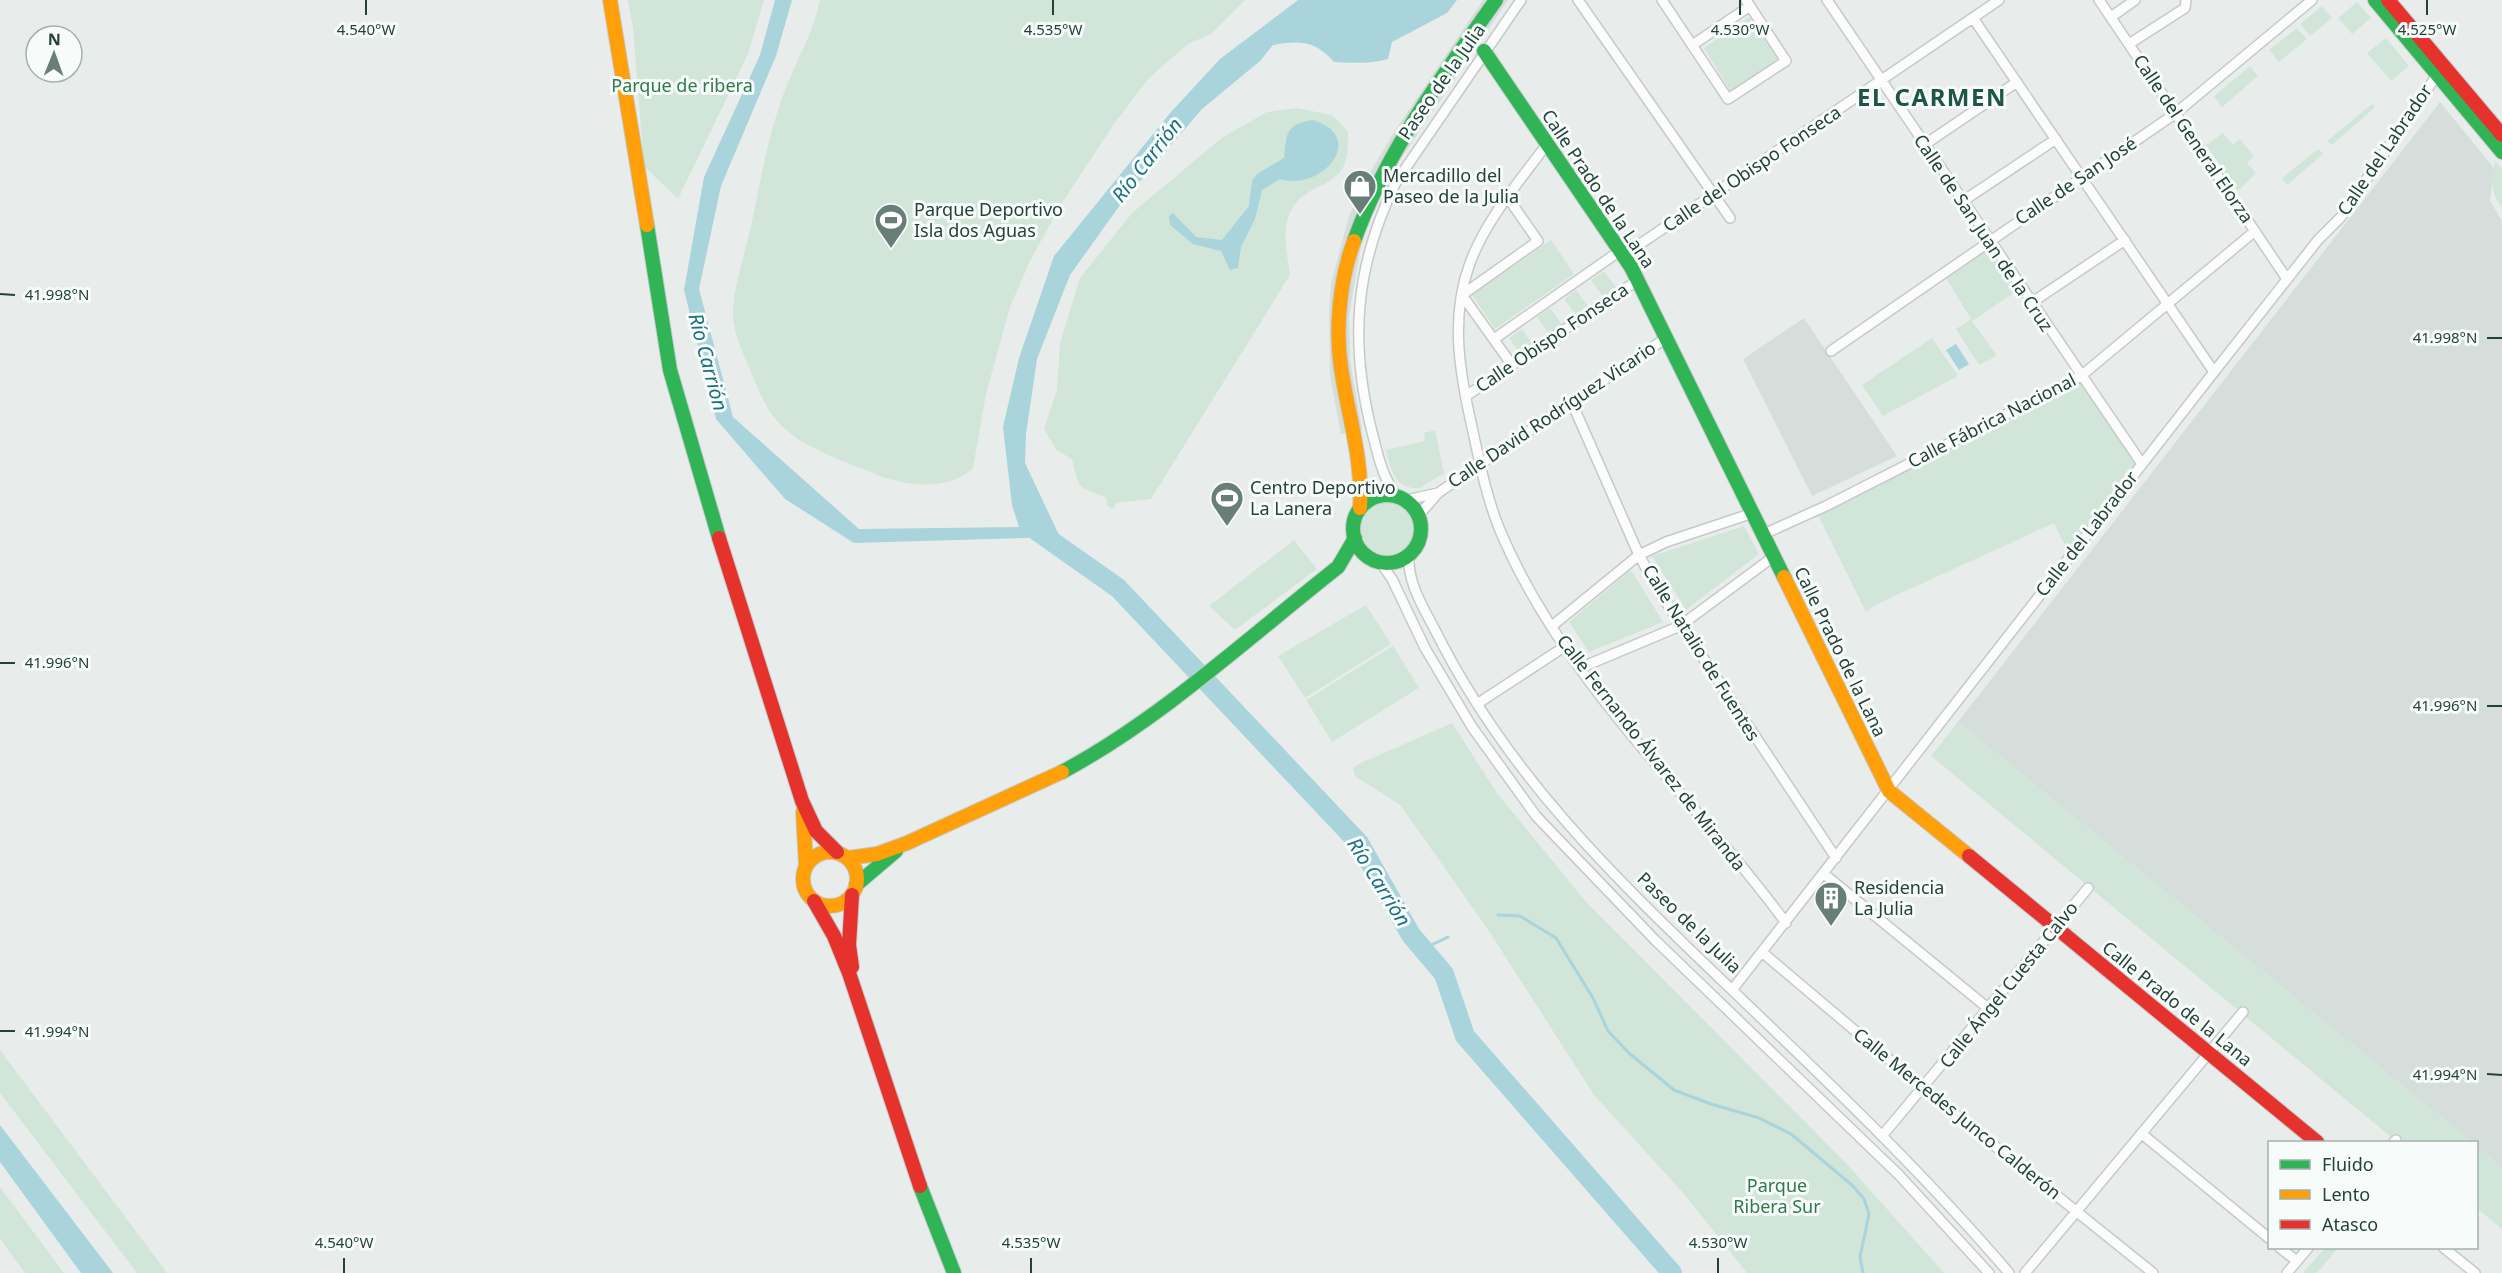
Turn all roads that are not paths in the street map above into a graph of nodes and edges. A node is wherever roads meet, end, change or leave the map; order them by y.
1 (610, 0) edge
2 (1496, 0) edge
3 (1521, 0) edge
4 (1578, 0) edge
5 (1662, 0) edge
6 (1827, 0) edge
7 (1999, 0) edge
8 (2099, 0) edge
9 (2135, 0) edge
10 (2186, 0) edge
11 (2312, 0) edge
12 (2375, 0) edge
13 (2388, 0) edge
14 (1748, 3) edge
15 (2111, 16) junction
16 (1973, 18) junction
17 (1694, 44) junction
18 (2129, 44) junction
19 (1484, 51) junction
20 (2437, 75) junction
21 (1880, 81) junction
22 (2017, 82) junction
23 (2176, 113) junction
24 (2499, 126) edge
25 (2056, 139) junction
26 (1546, 144) junction
27 (1924, 145) junction
28 (2502, 152) edge
29 (2082, 176) junction
30 (1713, 195) junction
31 (1508, 198) junction
32 (1963, 201) junction
33 (1730, 218) dead end
34 (2255, 231) junction
35 (2125, 240) junction
36 (1989, 241) junction
37 (1623, 253) junction
38 (2287, 279) junction
39 (1638, 280) junction
40 (1462, 295) junction
41 (2031, 303) junction
42 (2168, 303) junction
43 (1666, 338) junction
44 (1494, 339) junction
45 (1831, 351) dead end
46 (1512, 365) junction
47 (2214, 372) junction
48 (2081, 376) junction
49 (1466, 396) junction
50 (1572, 403) junction
51 (1480, 464) junction
52 (2142, 464) junction
53 (1362, 475) junction
54 (1438, 493) junction
55 (1378, 496) junction
56 (1401, 498) junction
57 (1360, 508) junction
58 (1753, 513) junction
59 (1419, 515) junction
60 (1764, 534) junction
61 (1354, 538) junction
62 (1409, 555) junction
63 (1639, 555) junction
64 (1366, 556) junction
65 (1773, 557) junction
66 (1380, 562) junction
67 (1338, 567) junction
68 (1552, 626) junction
69 (1680, 626) junction
70 (1564, 646) junction
71 (1580, 668) junction
72 (1477, 704) junction
73 (1889, 791) junction
74 (802, 801) junction
75 (907, 843) junction
76 (842, 855) junction
77 (1836, 858) junction
78 (806, 865) junction
79 (1824, 874) junction
80 (2088, 888) dead end
81 (854, 890) junction
82 (814, 901) junction
83 (1786, 923) junction
84 (2056, 929) junction
85 (1763, 953) junction
86 (855, 987) junction
87 (1732, 990) junction
88 (1989, 1009) junction
89 (2243, 1012) dead end
90 (2209, 1054) junction
91 (1924, 1089) junction
92 (2142, 1134) junction
93 (1882, 1136) junction
94 (2315, 1141) edge
95 (2078, 1211) junction
96 (2268, 1237) edge
97 (2281, 1249) edge
98 (2307, 1249) edge
99 (2445, 1249) edge
100 (2297, 1261) junction
101 (954, 1273) edge
102 (1989, 1273) edge
103 (2009, 1273) edge
104 (2025, 1273) edge
105 (2153, 1273) edge
106 (2287, 1273) edge
107 (2475, 1273) edge

1 - 74 street
2 - 53 street, Paseo de la Julia
3 - 19 street, Paseo de la Julia
4 - 30 street
5 - 17 street
6 - 21 street, Calle de San Juan de la Cruz
7 - 16 street, Calle del Obispo Fonseca
8 - 15 street, Calle del General Elorza
9 - 15 street
10 - 18 street
11 - 23 street, Calle de San José
12 - 20 street
13 - 24 street
14 - 17 street
14 - 17 street
15 - 18 street, Calle del General Elorza
16 - 21 street, Calle del Obispo Fonseca
16 - 22 street
18 - 23 street, Calle del General Elorza
19 - 26 street, Calle Prado de la Lana
19 - 56 street, Paseo de la Julia
20 - 28 street
20 - 38 street, Calle del Labrador
21 - 27 street, Calle de San Juan de la Cruz
21 - 30 street, Calle del Obispo Fonseca
22 - 25 street
22 - 27 street
23 - 29 street, Calle de San José
23 - 34 street, Calle del General Elorza
25 - 29 street
25 - 32 street
26 - 31 street, Calle Fernando Álvarez de Miranda
26 - 37 street, Calle Prado de la Lana
27 - 32 street, Calle de San Juan de la Cruz
29 - 35 street
29 - 36 street, Calle de San José
30 - 33 street
30 - 37 street, Calle del Obispo Fonseca
31 - 40 street, Calle Fernando Álvarez de Miranda
31 - 40 street
32 - 36 street, Calle de San Juan de la Cruz
34 - 38 street, Calle del General Elorza
34 - 42 street, Calle Fábrica Nacional
35 - 41 street
35 - 42 street
36 - 41 street, Calle de San Juan de la Cruz
36 - 45 street, Calle de San José
37 - 39 street, Calle Prado de la Lana
37 - 44 street, Calle Obispo Fonseca
38 - 47 street, Calle del Labrador
39 - 43 street, Calle Prado de la Lana
39 - 46 street, Calle Obispo Fonseca
40 - 44 street
40 - 49 street, Calle Fernando Álvarez de Miranda
41 - 48 street, Calle de San Juan de la Cruz
42 - 47 street
42 - 48 street, Calle Fábrica Nacional
43 - 50 street, Calle David Rodríguez Vicario
43 - 58 street, Calle Prado de la Lana
44 - 46 street
46 - 49 street, Calle Obispo Fonseca
47 - 52 street, Calle del Labrador
48 - 52 street, Calle de San Juan de la Cruz
48 - 60 street, Calle Fábrica Nacional
49 - 51 street, Calle Fernando Álvarez de Miranda
50 - 51 street, Calle David Rodríguez Vicario
50 - 63 street, Calle Natalio de Fuentes
51 - 54 street, Calle David Rodríguez Vicario
51 - 68 street, Calle Fernando Álvarez de Miranda
52 - 73 street, Calle del Labrador
53 - 55 street, Paseo de la Julia
53 - 57 street, Paseo de la Julia
54 - 56 street, Calle David Rodríguez Vicario
54 - 59 street, Calle David Rodríguez Vicario
55 - 56 street
55 - 57 street
56 - 59 street
57 - 61 street
58 - 60 street, Calle Prado de la Lana
58 - 63 street
59 - 62 street
60 - 65 street, Calle Prado de la Lana
61 - 64 street
61 - 67 street
62 - 66 street
62 - 72 street, Paseo de la Julia
63 - 68 street
63 - 69 street, Calle Natalio de Fuentes
64 - 66 street
64 - 67 street
65 - 69 street
65 - 73 street, Calle Prado de la Lana
66 - 102 street, Paseo de la Julia
67 - 75 street
68 - 70 street, Calle Fernando Álvarez de Miranda
69 - 71 street
69 - 77 street, Calle Natalio de Fuentes
70 - 71 street, Calle Fernando Álvarez de Miranda
70 - 72 street
71 - 83 street, Calle Fernando Álvarez de Miranda
72 - 87 street, Paseo de la Julia
73 - 77 street, Calle del Labrador
73 - 84 street, Calle Prado de la Lana
74 - 76 street
74 - 78 street
75 - 76 street
75 - 81 street
76 - 78 street
76 - 81 street
77 - 79 street, Calle del Labrador
78 - 82 street
79 - 83 street, Calle del Labrador
79 - 88 street
80 - 84 street, Calle Ángel Cuesta Calvo
81 - 82 street
81 - 86 street
82 - 86 street
83 - 85 street, Calle del Labrador
84 - 88 street, Calle Ángel Cuesta Calvo
84 - 90 street, Calle Prado de la Lana
85 - 87 street, Calle del Labrador
85 - 91 street, Calle Mercedes Junco Calderón
86 - 101 street
87 - 93 street, Paseo de la Julia
88 - 91 street, Calle Ángel Cuesta Calvo
89 - 90 street
90 - 92 street
90 - 94 street, Calle Prado de la Lana
91 - 93 street, Calle Ángel Cuesta Calvo
91 - 95 street, Calle Mercedes Junco Calderón
92 - 95 street
92 - 96 street
93 - 103 street, Paseo de la Julia
95 - 104 street
95 - 105 street, Calle Mercedes Junco Calderón
97 - 100 street
98 - 100 street
99 - 107 street
100 - 106 street

